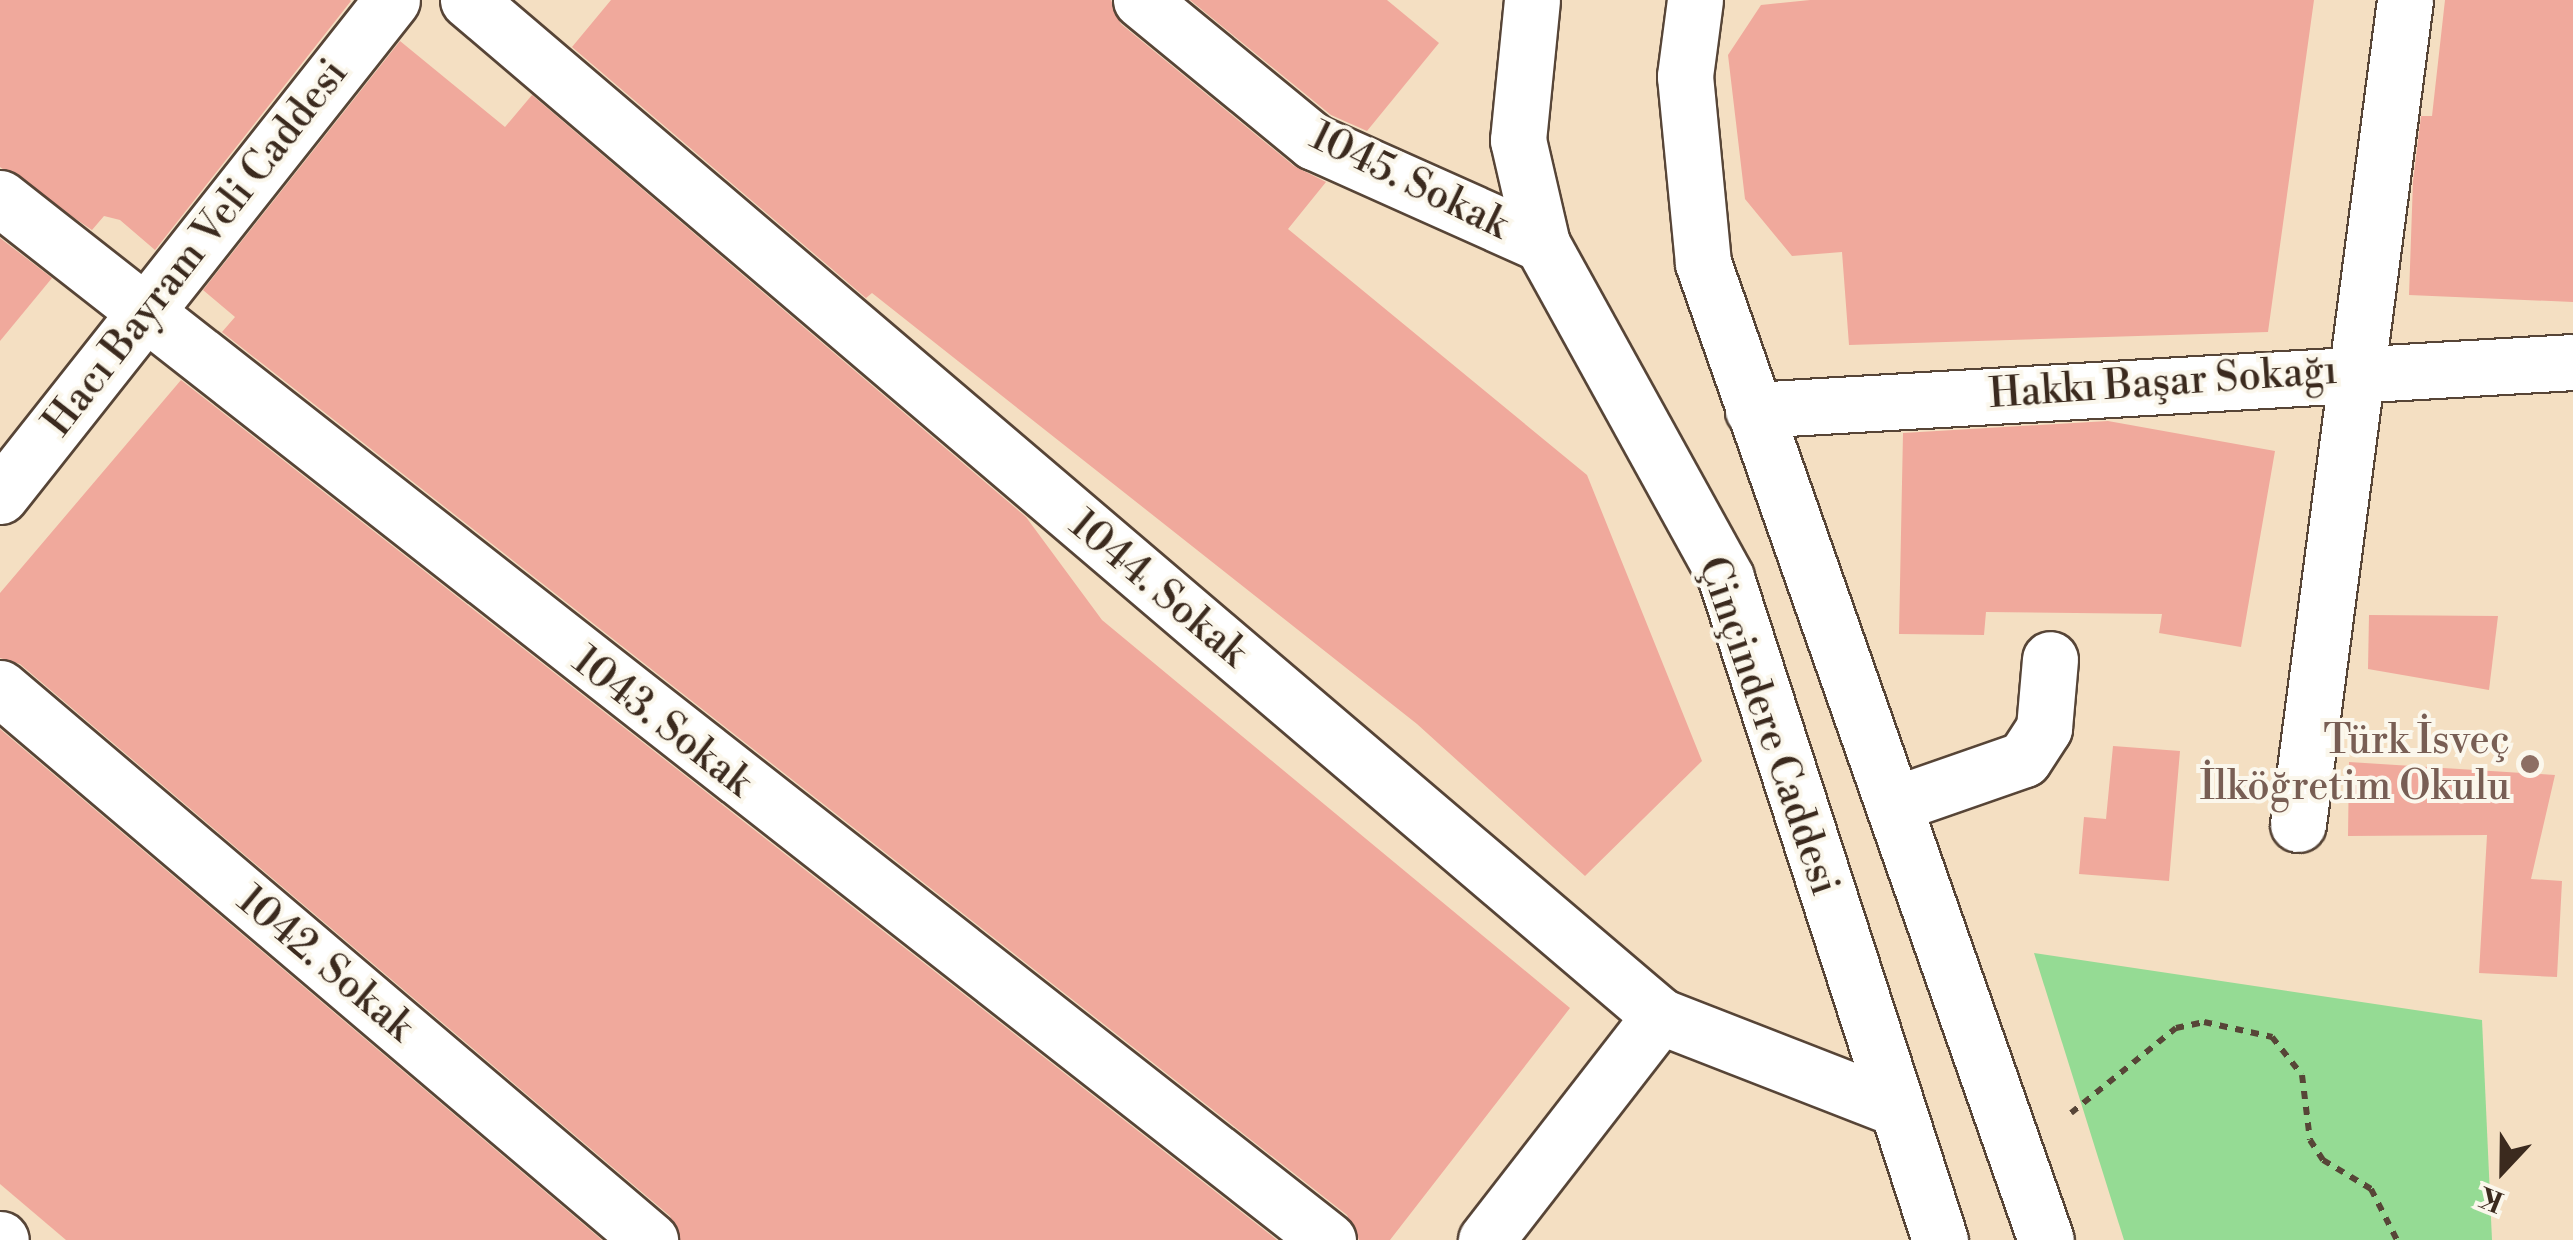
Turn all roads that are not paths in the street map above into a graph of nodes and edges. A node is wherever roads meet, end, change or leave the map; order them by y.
1 (392, 0) edge
2 (468, 0) edge
3 (1141, 0) edge
4 (1532, 0) edge
5 (1695, 0) edge
6 (2404, 0) edge
7 (0, 198) edge
8 (1542, 244) junction
9 (141, 316) junction
10 (2573, 362) edge
11 (2354, 371) junction
12 (1753, 410) junction
13 (0, 496) edge
14 (2050, 659) dead end
15 (0, 688) edge
16 (1898, 803) junction
17 (2298, 824) dead end
18 (1660, 1016) junction
19 (1891, 1106) junction
20 (650, 1240) edge
21 (1328, 1240) edge
22 (1486, 1240) edge
23 (1940, 1240) edge
24 (2046, 1240) edge

1 - 9 street, Hacı Bayram Veli Caddesi
2 - 18 street, 1044. Sokak
3 - 8 street, 1045. Sokak
4 - 8 street, Çinçindere Caddesi
5 - 12 street
6 - 11 street
7 - 9 street, 1043. Sokak
8 - 19 street, Çinçindere Caddesi
9 - 13 street, Hacı Bayram Veli Caddesi
9 - 21 street, 1043. Sokak
10 - 11 street, Hakkı Başar Sokağı
11 - 12 street, Hakkı Başar Sokağı
11 - 17 street
12 - 16 street
14 - 16 street
15 - 20 street, 1042. Sokak
16 - 24 street
18 - 19 street, 1044. Sokak
18 - 22 street
19 - 23 street, Çinçindere Caddesi

